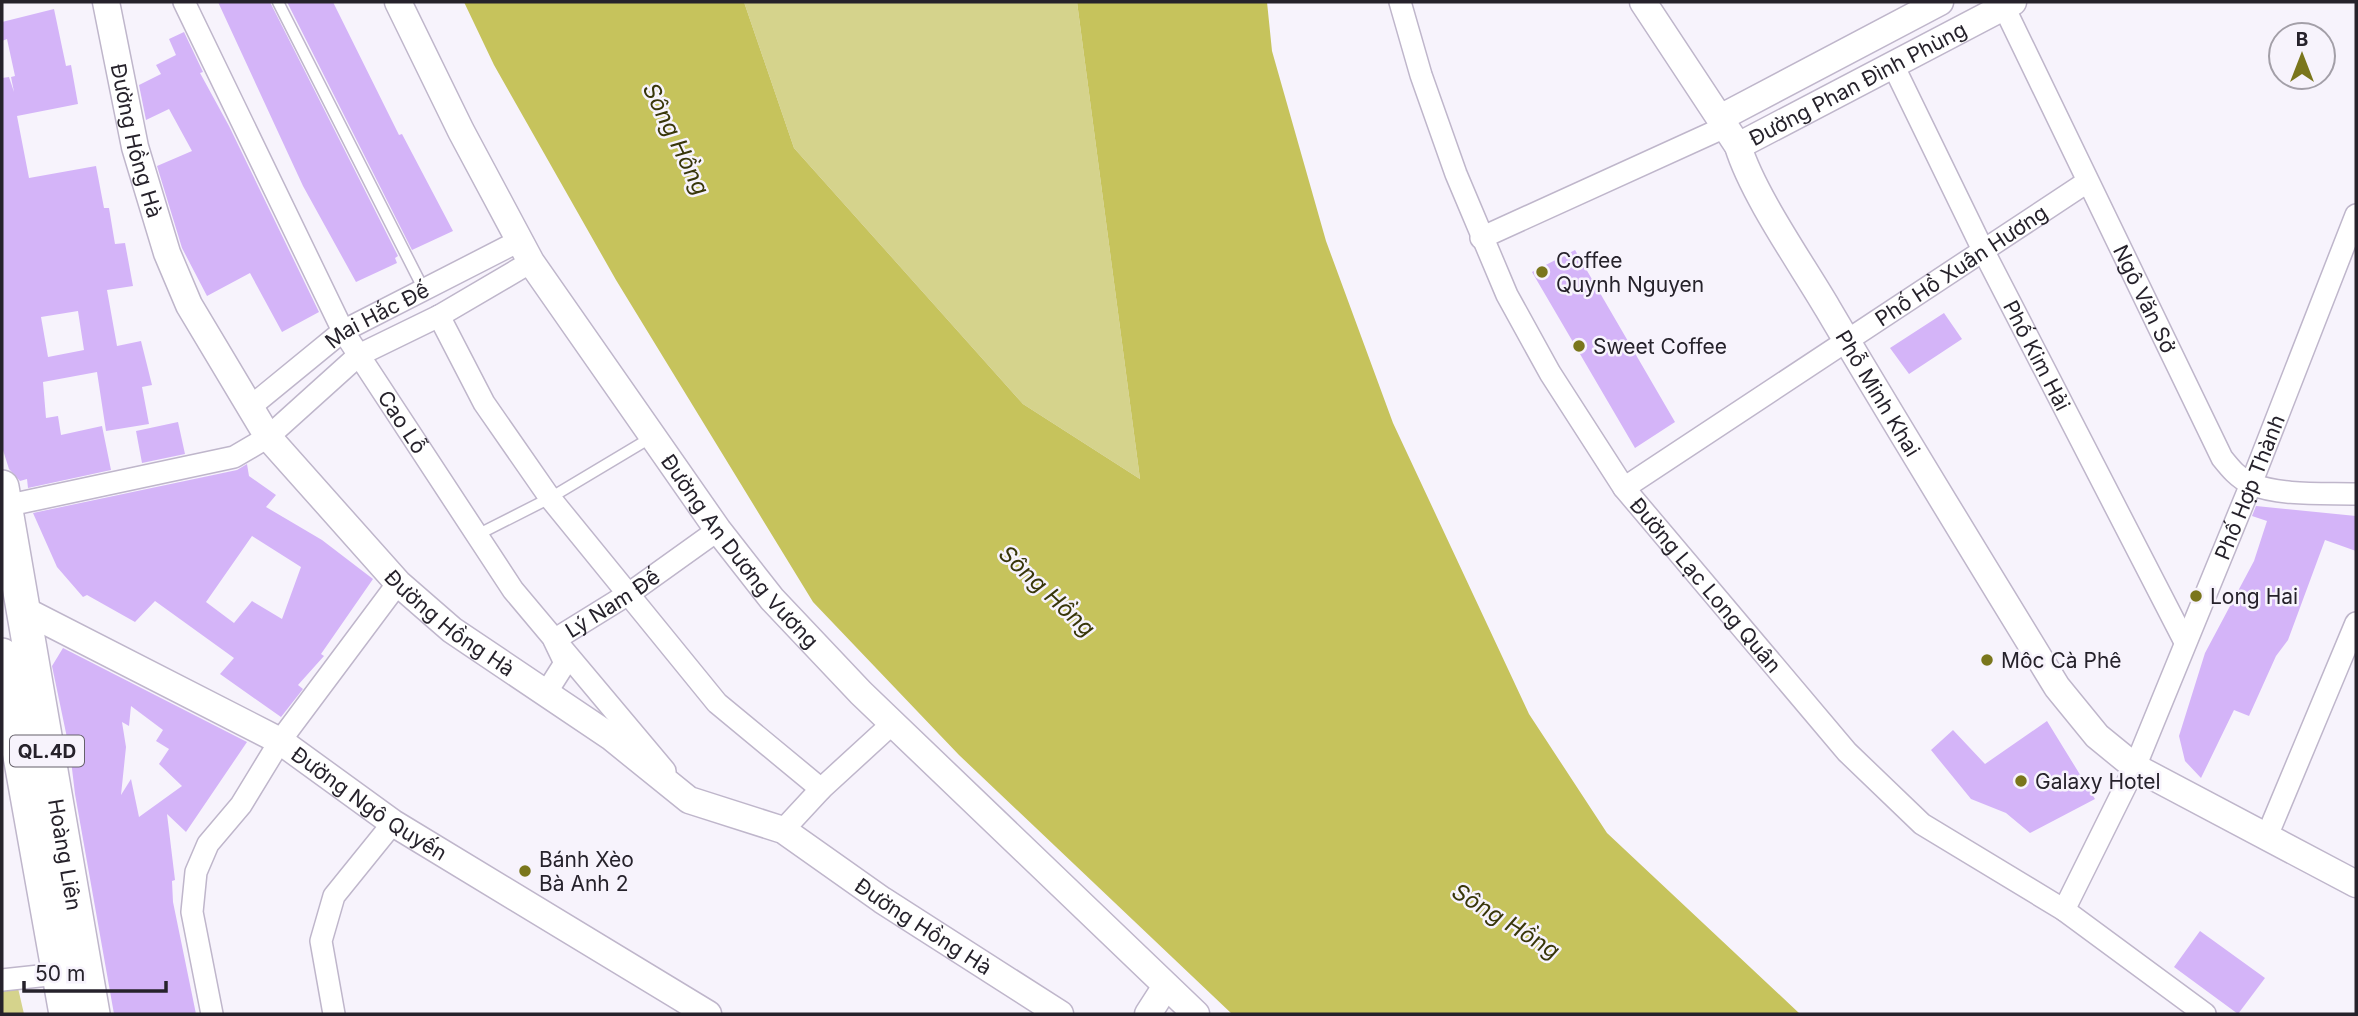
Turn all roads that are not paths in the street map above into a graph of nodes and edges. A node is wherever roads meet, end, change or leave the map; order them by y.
1 (106, 2) edge
2 (184, 2) edge
3 (278, 2) edge
4 (398, 2) edge
5 (1400, 2) edge
6 (1643, 2) edge
7 (1940, 2) edge
8 (2006, 3) edge
9 (1893, 65) junction
10 (1728, 130) junction
11 (2087, 182) junction
12 (2356, 215) edge
13 (1481, 238) junction
14 (525, 251) junction
15 (1984, 252) junction
16 (423, 288) junction
17 (439, 316) junction
18 (343, 331) junction
19 (1848, 342) junction
20 (359, 355) junction
21 (249, 408) junction
22 (268, 437) junction
23 (652, 437) junction
24 (2251, 484) junction
25 (1624, 488) junction
26 (2356, 494) edge
27 (3, 497) edge
28 (550, 498) junction
29 (718, 530) junction
30 (475, 536) junction
31 (398, 583) junction
32 (630, 593) junction
33 (12, 610) edge
34 (2356, 623) edge
35 (554, 640) junction
36 (2185, 642) junction
37 (2, 655) edge
38 (546, 693) junction
39 (893, 723) junction
40 (280, 741) junction
41 (2135, 767) junction
42 (821, 789) junction
43 (689, 800) junction
44 (393, 823) junction
45 (783, 830) junction
46 (2267, 836) junction
47 (2356, 884) edge
48 (2064, 910) junction
49 (72, 975) junction
50 (2, 980) edge
51 (1166, 986) junction
52 (66, 1014) edge
53 (93, 1014) edge
54 (212, 1014) edge
55 (334, 1014) edge
56 (708, 1014) edge
57 (1060, 1014) edge
58 (1148, 1014) edge
59 (1196, 1014) edge
60 (2205, 1014) edge

1 - 21 street, Đường Hồng Hà
2 - 18 street, Cao Lỗ
3 - 16 lane
4 - 14 street, Đường An Dương Vương
5 - 13 street, Đường Lạc Long Quân
6 - 10 street, Phỗ Minh Khai
7 - 10 street, Đường Phan Đình Phùng
8 - 9 street, Đường Phan Đình Phùng
8 - 11 street, Ngô Văn Sở
9 - 10 street, Đường Phan Đình Phùng
9 - 15 street, Phố Kim Hải
10 - 13 street
10 - 19 street, Phỗ Minh Khai
11 - 15 street, Phố Hồ Xuân Hương
11 - 24 street, Ngô Văn Sở
12 - 24 street, Phố Hợp Thành
13 - 25 street, Đường Lạc Long Quân
14 - 16 street, Mai Hắc Đế
14 - 17 street, Mai Hắc Đế
14 - 23 street, Đường An Dương Vương
15 - 19 street, Phố Hồ Xuân Hương
15 - 36 street, Phố Kim Hải
16 - 18 street, Mai Hắc Đế
17 - 20 street, Mai Hắc Đế
17 - 28 street
18 - 20 street, Cao Lỗ
18 - 21 street, Mai Hắc Đế
19 - 25 street, Phố Hồ Xuân Hương
19 - 41 street, Phỗ Minh Khai
20 - 22 street, Mai Hắc Đế
20 - 30 street, Cao Lỗ
21 - 22 street, Đường Hồng Hà
22 - 27 street, Mai Hắc Đế
22 - 31 street, Đường Hồng Hà
23 - 28 lane
23 - 29 street, Đường An Dương Vương
24 - 26 street
24 - 36 street, Phố Hợp Thành
25 - 48 street, Đường Lạc Long Quân
27 - 33 main road, Hoàng Liên / QL.4D
28 - 30 lane
28 - 32 street
29 - 32 street, Lý Nam Đế
29 - 39 street, Đường An Dương Vương
30 - 35 street, Cao Lỗ
31 - 38 street, Đường Hồng Hà
31 - 40 street
32 - 35 street, Lý Nam Đế
32 - 42 street
33 - 40 street, Đường Ngô Quyến
33 - 49 main road, Hoàng Liên / QL.4D
34 - 46 street
35 - 38 street, Lý Nam Đế
35 - 43 street, Cao Lỗ
36 - 41 street, Phố Hợp Thành
37 - 49 main road, Hoàng Liên / QL.4D
38 - 43 street, Đường Hồng Hà
39 - 42 street
39 - 51 street, Đường An Dương Vương
40 - 44 street, Đường Ngô Quyến
40 - 54 street
41 - 46 street, Phỗ Minh Khai
41 - 48 street, Phố Hợp Thành
42 - 45 street
43 - 45 street, Đường Hồng Hà
44 - 55 street
44 - 56 street, Đường Ngô Quyến
45 - 57 street, Đường Hồng Hà
46 - 47 street, Phỗ Minh Khai
48 - 60 street, Đường Lạc Long Quân
49 - 50 street
49 - 52 main road, Hoàng Liên / QL.4D
49 - 53 main road, Hoàng Liên / QL.4D
51 - 58 street
51 - 59 street, Đường An Dương Vương

